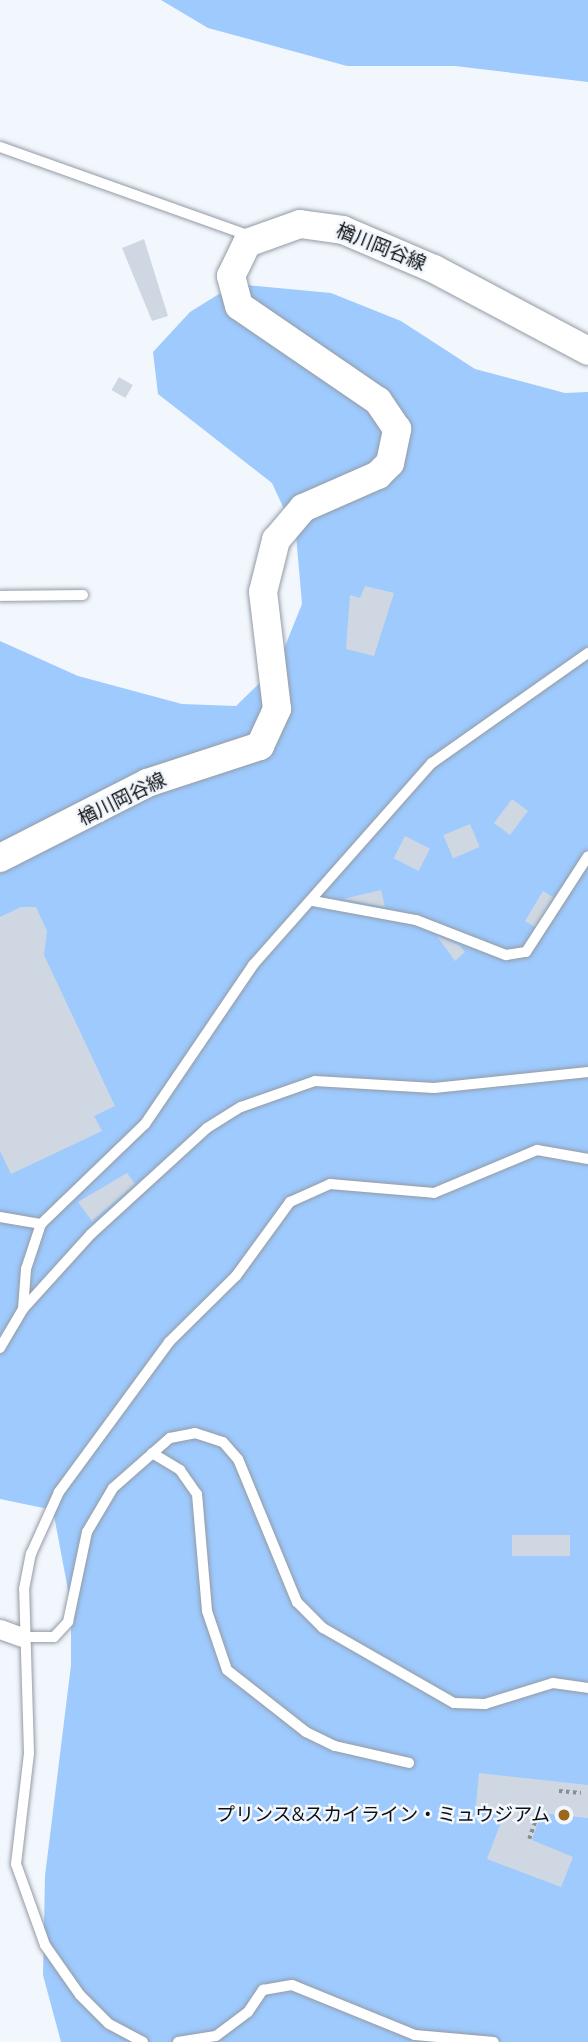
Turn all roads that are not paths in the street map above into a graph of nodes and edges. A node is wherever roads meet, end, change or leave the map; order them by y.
1 (0, 147) edge
2 (254, 238) junction
3 (588, 351) edge
4 (83, 595) dead end
5 (0, 596) edge
6 (588, 653) edge
7 (588, 856) edge
8 (0, 858) edge
9 (313, 901) junction
10 (588, 1072) edge
11 (588, 1159) edge
12 (0, 1217) edge
13 (41, 1224) junction
14 (23, 1309) junction
15 (0, 1348) edge
16 (152, 1453) junction
17 (0, 1629) edge
18 (22, 1637) junction
19 (588, 1688) edge
20 (409, 1763) dead end
21 (143, 2042) edge
22 (178, 2042) edge
23 (494, 2042) edge

1 - 2 lane
2 - 3 main road, 楢川岡谷線
2 - 8 main road, 楢川岡谷線
4 - 5 lane
6 - 9 lane
7 - 9 lane
9 - 13 lane
10 - 14 lane
11 - 18 lane
12 - 13 lane
13 - 14 lane
14 - 15 lane
16 - 18 lane
16 - 19 lane
16 - 20 lane
17 - 18 street
18 - 21 lane
22 - 23 lane

